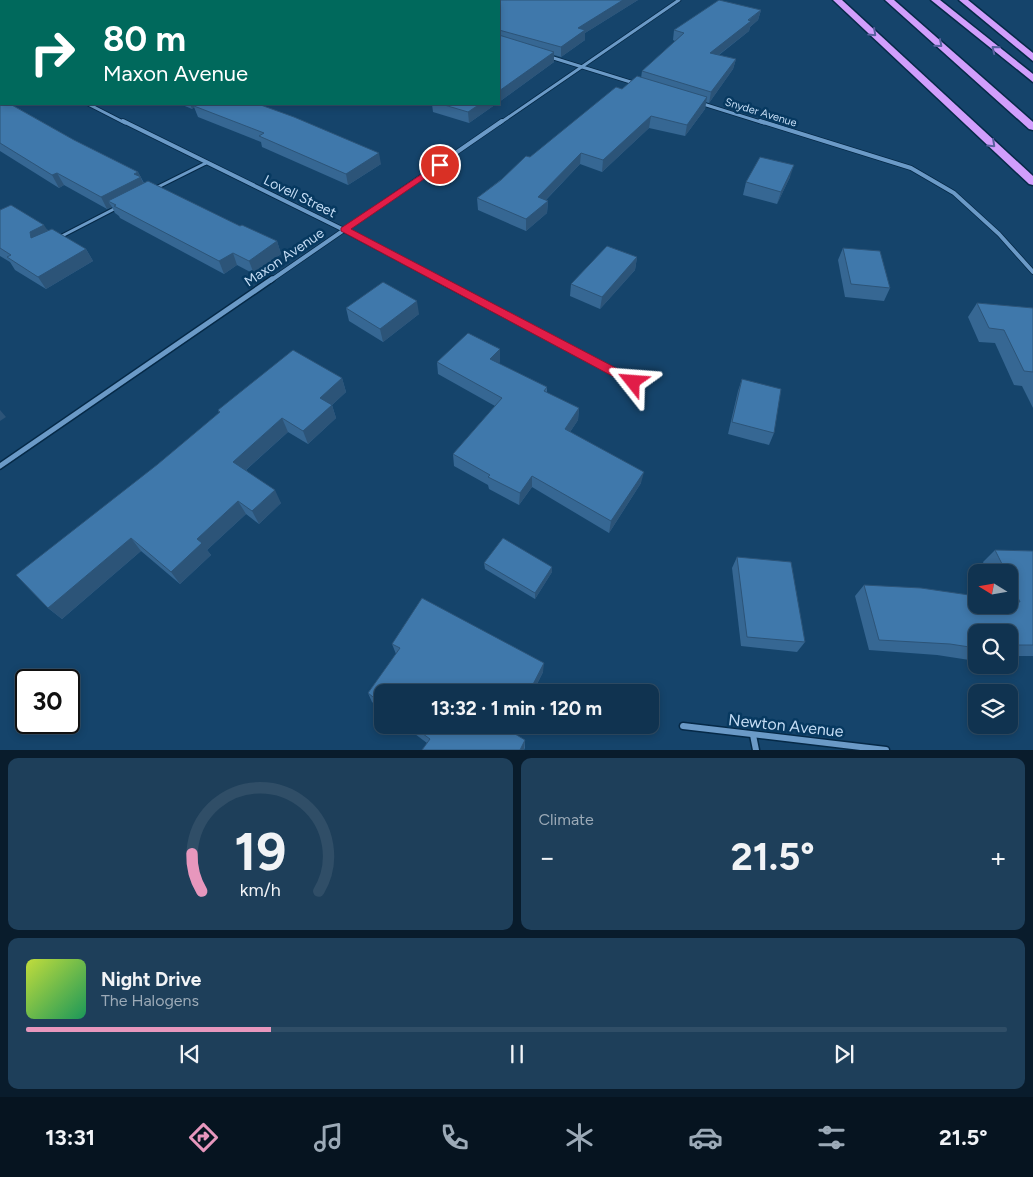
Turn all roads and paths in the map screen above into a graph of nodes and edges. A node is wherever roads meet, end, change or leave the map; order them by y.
1 (679, 0) edge
2 (837, 0) edge
3 (889, 0) edge
4 (935, 0) edge
5 (963, 0) edge
6 (546, 56) edge
7 (1033, 58) edge
8 (583, 67) junction
9 (1033, 79) edge
10 (639, 84) edge
11 (696, 102) edge
12 (90, 105) edge
13 (1033, 127) edge
14 (206, 163) junction
15 (1033, 182) edge
16 (153, 190) edge
17 (118, 207) edge
18 (344, 230) junction
19 (58, 238) edge
20 (1033, 272) edge
21 (633, 382) dead end
22 (0, 466) edge
23 (684, 726) dead end
24 (753, 735) junction
25 (756, 750) edge
26 (886, 750) edge

1 - 8 street, Maxon Avenue
2 -> 15 highway
3 -> 13 highway
9 -> 4 highway
5 - 7 highway
6 - 8 street
8 - 10 street
8 - 18 street, Maxon Avenue
11 - 20 street, Snyder Avenue
12 - 14 street, Lovell Street
14 - 16 lane
14 - 18 street, Lovell Street
17 - 19 lane
18 - 21 street, Lovell Street
18 - 22 street, Maxon Avenue
23 - 24 street, Newton Avenue
24 - 25 street
24 - 26 street, Newton Avenue

